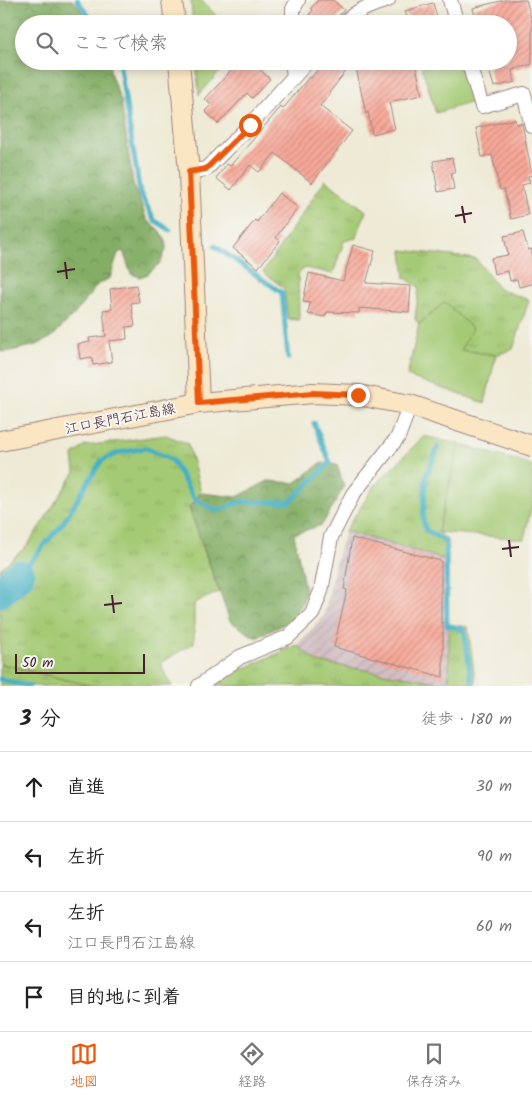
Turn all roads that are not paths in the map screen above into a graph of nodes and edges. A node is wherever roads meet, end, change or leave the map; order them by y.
1 (172, 0) edge
2 (298, 0) edge
3 (388, 0) edge
4 (450, 0) edge
5 (174, 15) edge
6 (293, 15) edge
7 (353, 15) edge
8 (454, 15) edge
9 (180, 70) edge
10 (293, 70) edge
11 (300, 70) edge
12 (471, 70) edge
13 (294, 76) junction
14 (528, 93) edge
15 (532, 126) edge
16 (189, 172) junction
17 (199, 403) junction
18 (410, 404) junction
19 (0, 441) edge
20 (532, 446) edge
21 (199, 686) edge

1 - 5 main road
2 - 6 street
3 - 7 street
4 - 8 street
9 - 16 main road
10 - 13 street
11 - 13 street
12 - 14 street
13 - 16 street
14 - 15 street
16 - 17 main road
17 - 18 main road, 江口長門石江島線
17 - 19 main road, 江口長門石江島線
18 - 20 main road, 江口長門石江島線
18 - 21 street

